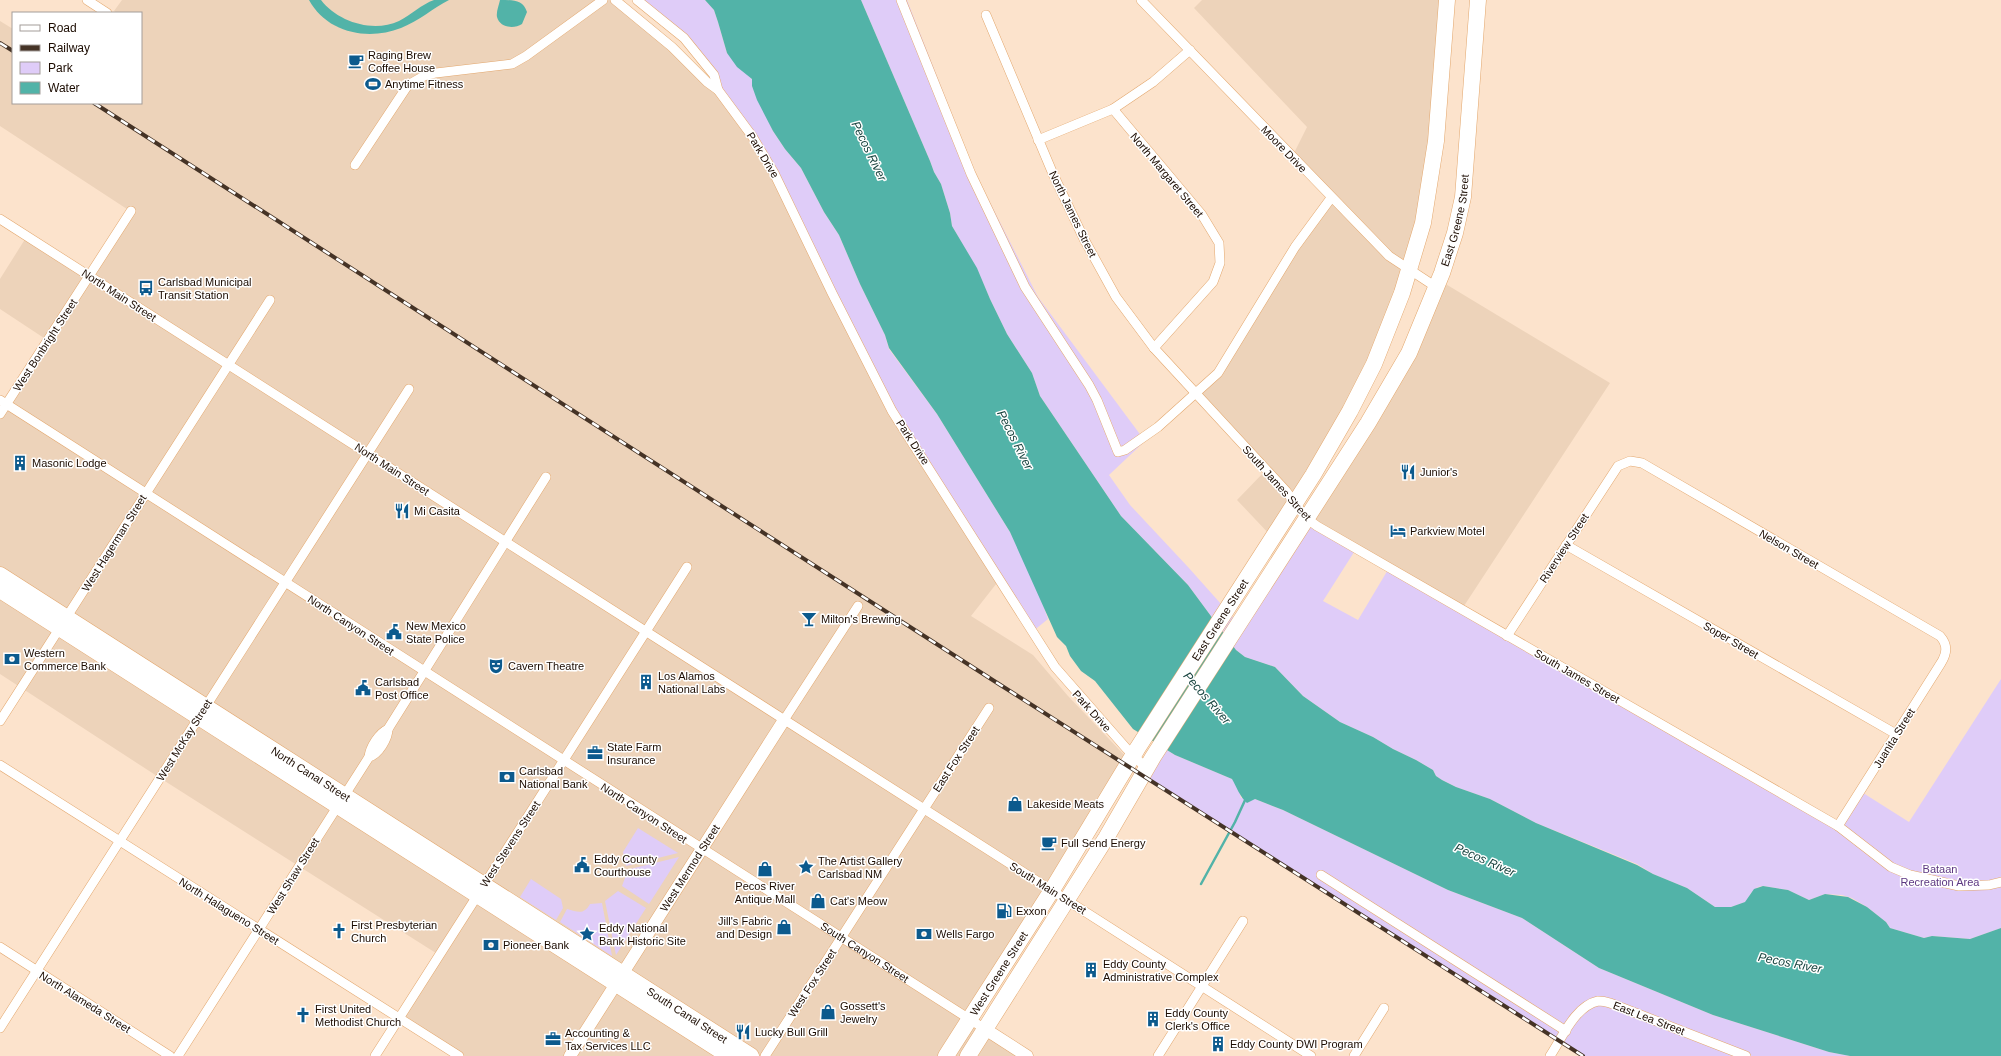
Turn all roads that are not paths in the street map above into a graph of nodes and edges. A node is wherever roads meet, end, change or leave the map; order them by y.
1 (86, 0) edge
2 (603, 0) edge
3 (615, 0) edge
4 (637, 0) edge
5 (901, 0) edge
6 (1141, 0) edge
7 (1447, 0) edge
8 (1478, 0) edge
9 (105, 12) edge
10 (986, 14) dead end
11 (1190, 50) junction
12 (718, 90) junction
13 (1112, 109) junction
14 (1038, 140) junction
15 (355, 165) dead end
16 (1331, 198) junction
17 (130, 211) dead end
18 (0, 218) edge
19 (1409, 270) junction
20 (89, 275) junction
21 (1436, 287) junction
22 (270, 300) dead end
23 (1154, 348) junction
24 (228, 364) junction
25 (409, 389) dead end
26 (1195, 394) junction
27 (3, 402) edge
28 (1350, 411) junction
29 (0, 414) edge
30 (1368, 423) junction
31 (368, 453) junction
32 (1624, 462) joint
33 (546, 477) dead end
34 (145, 493) junction
35 (1295, 503) junction
36 (1306, 518) junction
37 (506, 542) junction
38 (1566, 544) junction
39 (687, 567) dead end
40 (0, 575) edge
41 (285, 582) junction
42 (0, 590) edge
43 (858, 606) dead end
44 (63, 623) junction
45 (646, 632) junction
46 (1507, 636) junction
47 (1947, 649) joint
48 (424, 672) junction
49 (989, 708) dead end
50 (202, 712) junction
51 (784, 720) junction
52 (0, 721) edge
53 (1896, 734) junction
54 (1137, 750) junction
55 (563, 761) junction
56 (0, 764) edge
57 (1146, 768) junction
58 (341, 801) junction
59 (924, 809) junction
60 (1838, 826) junction
61 (120, 841) junction
62 (701, 850) junction
63 (1321, 875) dead end
64 (2001, 882) edge
65 (480, 890) junction
66 (1052, 890) junction
67 (1067, 900) junction
68 (1243, 921) dead end
69 (259, 930) junction
70 (842, 938) junction
71 (0, 947) edge
72 (36, 971) junction
73 (619, 979) junction
74 (1201, 986) junction
75 (1384, 1008) dead end
76 (399, 1018) junction
77 (970, 1019) junction
78 (0, 1028) edge
79 (985, 1030) junction
80 (1566, 1031) junction
81 (170, 1056) edge
82 (178, 1056) edge
83 (375, 1056) edge
84 (459, 1056) edge
85 (570, 1056) edge
86 (729, 1056) edge
87 (751, 1056) edge
88 (765, 1056) edge
89 (946, 1056) edge
90 (968, 1056) edge
91 (1027, 1056) edge
92 (1158, 1056) edge
93 (1311, 1056) edge
94 (1354, 1056) edge
95 (1550, 1056) edge
96 (1746, 1056) edge

1 - 9 street
2 - 15 street
3 - 12 street, Park Drive
4 - 12 street, Park Drive
5 - 26 street
6 - 11 street, Moore Drive
7 - 19 highway, East Greene Street
8 - 21 highway, East Greene Street
10 - 14 street, North James Street
11 - 13 street
11 - 16 street, Moore Drive
12 - 54 street, Park Drive
13 - 14 street
13 - 23 street, North Margaret Street
14 - 23 street, North James Street
16 - 19 street, Moore Drive
16 - 26 street
17 - 20 street, West Bonbright Street
18 - 20 street, North Main Street
19 - 21 street, Moore Drive
19 - 28 highway, East Greene Street
20 - 24 street, North Main Street
20 - 27 street, West Bonbright Street
21 - 30 highway, East Greene Street
22 - 24 street, West Hagerman Street
23 - 26 street, North James Street
24 - 31 street, North Main Street
24 - 34 street, West Hagerman Street
25 - 31 street, West McKay Street
26 - 35 street, South James Street
27 - 29 street, West Bonbright Street
27 - 34 street, North Canyon Street
28 - 30 highway
28 - 35 highway, East Greene Street
30 - 36 highway, East Greene Street
31 - 37 street, North Main Street
31 - 41 street, West McKay Street
32 - 38 street, Riverview Street
32 - 47 street, Nelson Street
33 - 37 street, West Shaw Street
34 - 41 street, North Canyon Street
34 - 44 street, West Hagerman Street
35 - 36 street, South James Street
35 - 54 highway, East Greene Street
36 - 46 street, South James Street
36 - 57 highway, East Greene Street
37 - 45 street, North Main Street
37 - 48 street, West Shaw Street
38 - 46 street, Riverview Street
38 - 53 street, Soper Street
39 - 45 street, West Stevens Street
40 - 44 highway, North Canal Street
41 - 48 street, North Canyon Street
41 - 50 street, West McKay Street
42 - 44 highway, North Canal Street
43 - 51 street
44 - 50 highway, North Canal Street
44 - 52 street, West Hagerman Street
45 - 51 street, North Main Street
45 - 55 street, West Stevens Street
46 - 60 street, South James Street
47 - 53 street, Juanita Street
48 - 55 street, North Canyon Street
48 - 58 street, West Shaw Street
49 - 59 street, East Fox Street
50 - 58 highway, North Canal Street
50 - 61 street, West McKay Street
51 - 59 street, South Main Street
51 - 62 street, West Mermod Street
53 - 60 street, Juanita Street
54 - 57 street, Park Drive
54 - 66 highway, East Greene Street
55 - 62 street, North Canyon Street
55 - 65 street, West Stevens Street
56 - 61 street, North Halagueno Street
57 - 67 highway, East Greene Street
58 - 65 highway, North Canal Street
58 - 69 street, West Shaw Street
59 - 66 street, South Main Street
59 - 70 street, West Fox Street
60 - 64 street, South James Street
61 - 69 street, North Halagueno Street
61 - 72 street, West McKay Street
62 - 70 street, South Canyon Street
62 - 73 street, West Mermod Street
63 - 80 street
65 - 73 highway, North Canal Street
65 - 76 street, West Stevens Street
66 - 67 street, South Main Street
66 - 77 highway, West Greene Street
67 - 74 street, South Main Street
67 - 79 highway, West Greene Street
68 - 74 street
69 - 76 street, North Halagueno Street
69 - 82 street, West Shaw Street
70 - 77 street, South Canyon Street
70 - 88 street, West Fox Street
71 - 72 street, North Alameda Street
72 - 78 street, West McKay Street
72 - 81 street, North Alameda Street
73 - 85 street, West Mermod Street
73 - 86 highway, South Canal Street
73 - 87 highway, South Canal Street
74 - 92 street
74 - 93 street, South Main Street
75 - 94 street
76 - 83 street, West Stevens Street
76 - 84 street, North Halagueno Street
77 - 79 street, South Canyon Street
77 - 89 highway, West Greene Street
79 - 90 highway, West Greene Street
79 - 91 street, South Canyon Street
80 - 95 street, East Lea Street
80 - 96 street, East Lea Street

